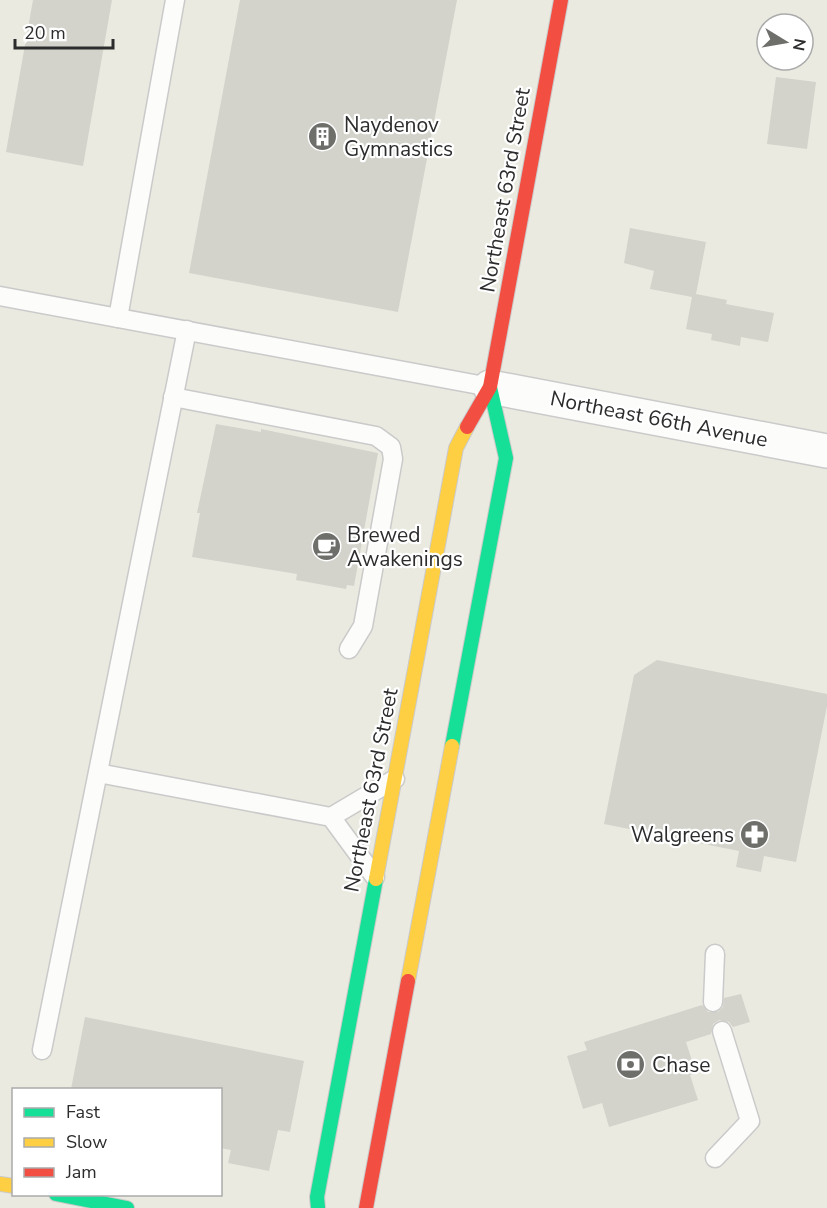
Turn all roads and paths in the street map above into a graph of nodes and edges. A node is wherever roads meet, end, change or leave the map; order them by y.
1 (175, 0) edge
2 (561, 0) edge
3 (0, 296) edge
4 (118, 318) junction
5 (187, 330) junction
6 (490, 387) junction
7 (173, 397) junction
8 (827, 451) edge
9 (349, 649) dead end
10 (98, 773) junction
11 (395, 779) junction
12 (330, 817) junction
13 (376, 878) junction
14 (715, 954) dead end
15 (713, 1002) dead end
16 (722, 1031) dead end
17 (42, 1050) dead end
18 (715, 1158) dead end
19 (66, 1196) edge
20 (127, 1208) edge
21 (318, 1208) edge
22 (366, 1208) edge

1 - 4 lane
2 - 6 main road, Northeast 63rd Street
3 - 4 lane
4 - 5 lane
5 - 6 lane
5 - 7 lane
6 - 8 street, Northeast 66th Avenue
6 - 11 main road, Northeast 63rd Street
6 - 22 main road, Northeast 63rd Street
7 - 9 lane
7 - 10 lane
10 - 12 lane
10 - 17 lane
11 - 12 lane
11 - 13 main road, Northeast 63rd Street
12 - 13 lane
13 - 21 main road, Northeast 63rd Street
14 - 15 lane
16 - 18 lane
19 - 20 main road

